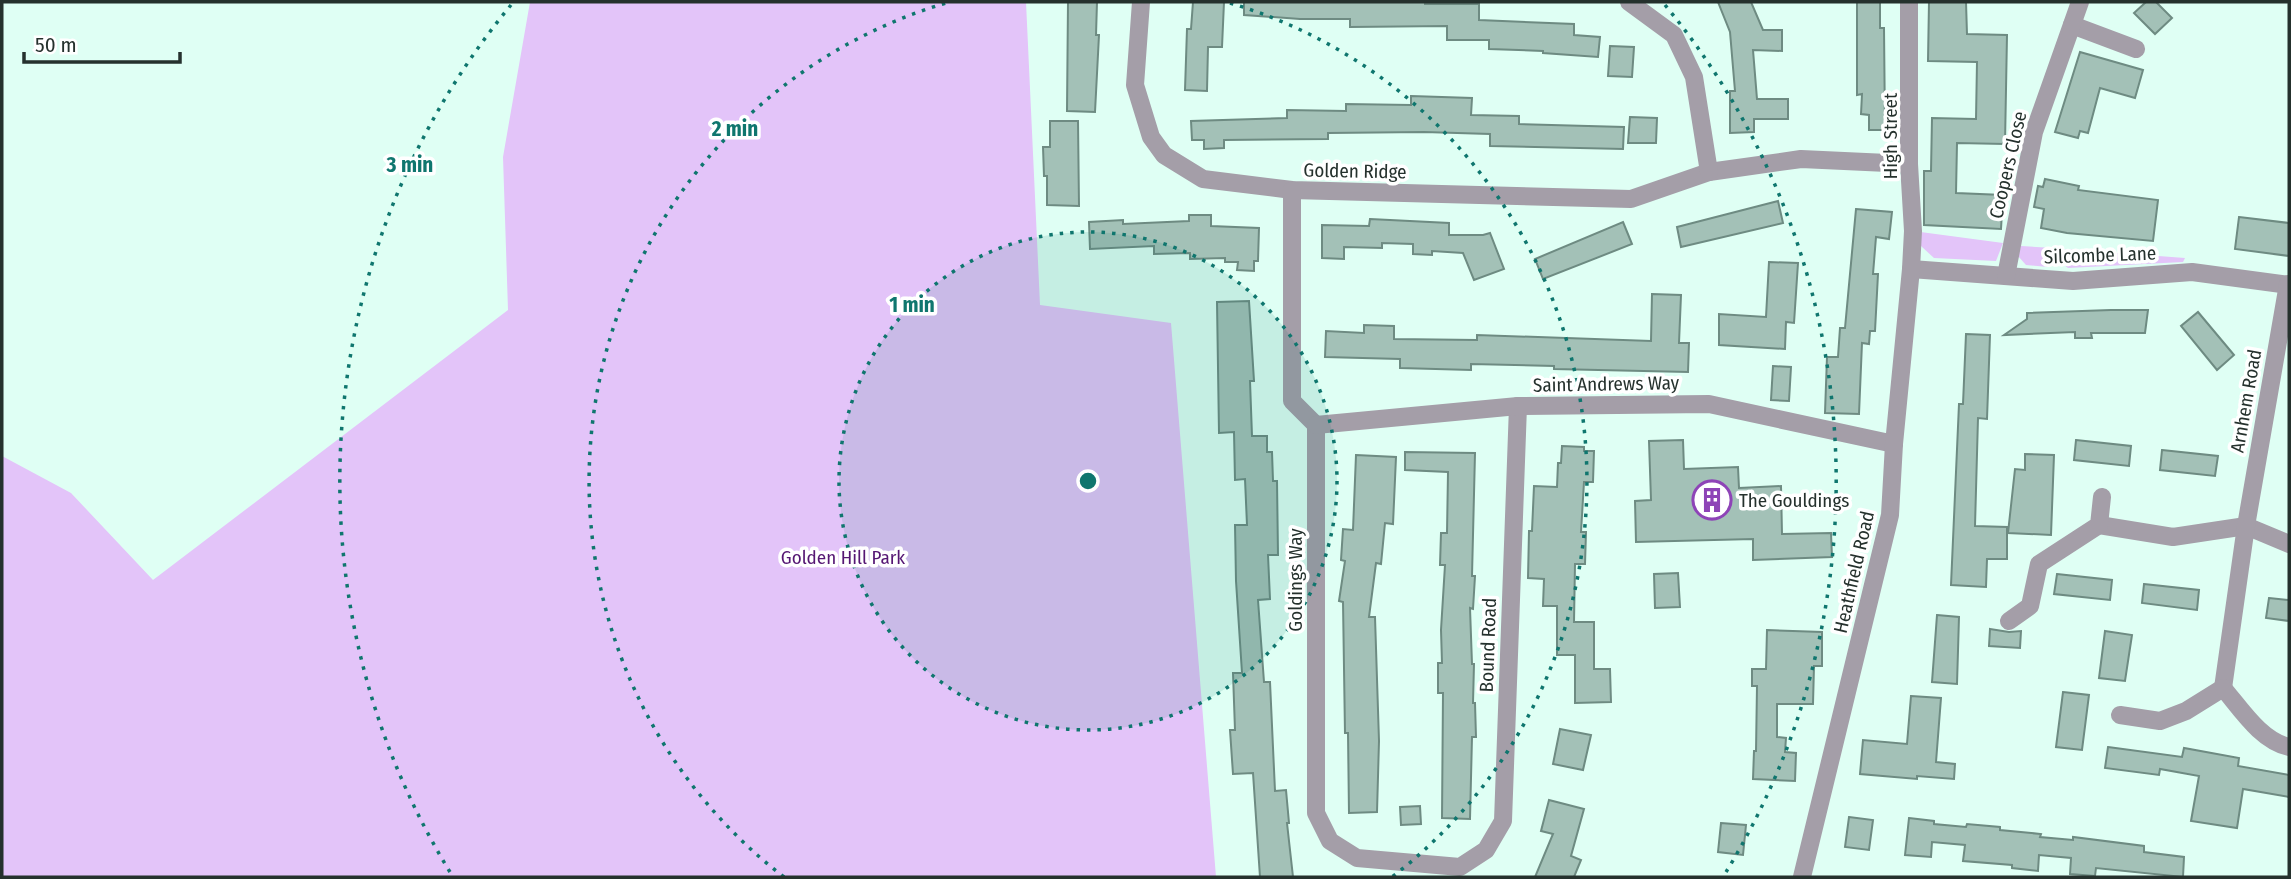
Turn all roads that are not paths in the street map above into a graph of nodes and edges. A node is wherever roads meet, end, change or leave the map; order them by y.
1 (1141, 2) edge
2 (1629, 2) edge
3 (1909, 2) edge
4 (2080, 2) edge
5 (2072, 24) junction
6 (2136, 49) dead end
7 (1909, 164) junction
8 (1709, 172) junction
9 (1292, 190) junction
10 (1912, 269) junction
11 (2006, 276) junction
12 (2288, 284) edge
13 (1518, 406) junction
14 (1316, 425) junction
15 (1894, 444) junction
16 (2102, 497) dead end
17 (2099, 525) junction
18 (2246, 526) junction
19 (2289, 544) edge
20 (2009, 621) dead end
21 (2223, 688) junction
22 (2120, 715) dead end
23 (2289, 747) edge
24 (1460, 867) joint
25 (1802, 877) edge
26 (1808, 877) edge

1 - 9 street, Golden Ridge
2 - 8 street
3 - 7 street, High Street
4 - 5 street, Coopers Close
5 - 6 street
5 - 11 street, Coopers Close
7 - 8 street, Golden Ridge
7 - 10 street, High Street
8 - 9 street, Golden Ridge
9 - 14 street
10 - 11 street, Silcombe Lane
10 - 15 street, Heathfield Road
11 - 12 street, Silcombe Lane
12 - 18 street, Arnhem Road
13 - 14 street, Saint Andrews Way
13 - 15 street, Saint Andrews Way
13 - 24 street, Bound Road
14 - 24 street, Goldings Way
15 - 25 street, Heathfield Road
16 - 17 street
17 - 18 street
17 - 20 street
18 - 19 street
18 - 21 street, Arnhem Road
21 - 22 street
21 - 23 street
25 - 26 street

